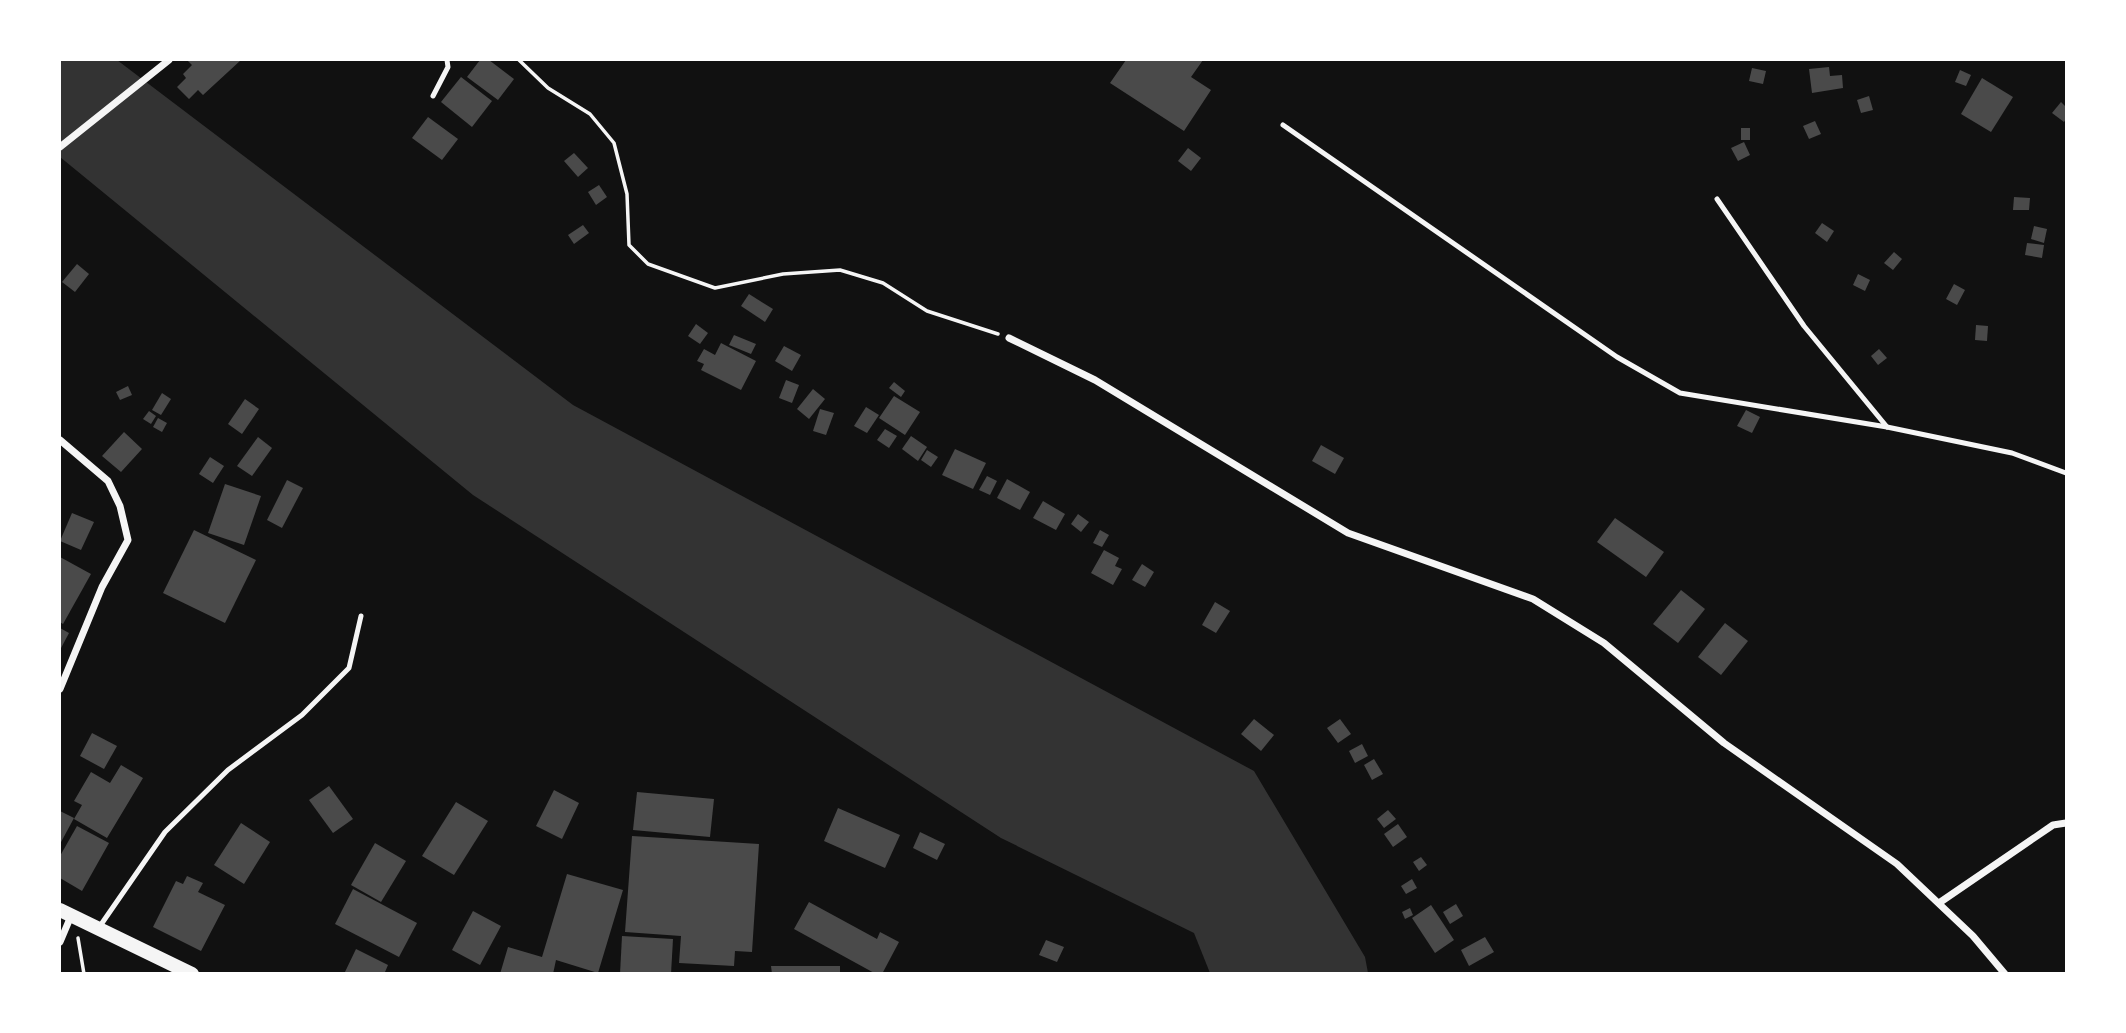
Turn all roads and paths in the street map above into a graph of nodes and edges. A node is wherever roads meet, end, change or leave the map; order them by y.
1 (169, 60) edge
2 (447, 60) edge
3 (519, 60) edge
4 (433, 96) dead end
5 (1283, 125) dead end
6 (60, 147) edge
7 (1717, 200) dead end
8 (1009, 338) joint
9 (1887, 427) junction
10 (60, 440) edge
11 (2067, 472) edge
12 (361, 616) dead end
13 (60, 690) edge
14 (2067, 823) edge
15 (1939, 903) junction
16 (69, 915) edge
17 (98, 928) junction
18 (60, 942) edge
19 (84, 974) edge
20 (192, 974) edge
21 (2005, 974) edge

1 - 6 street
2 - 4 lane
3 - 8 path
5 - 9 lane
7 - 9 lane
8 - 15 street
9 - 11 lane
10 - 13 street
12 - 17 lane
14 - 15 street
15 - 21 street
16 - 17 main road
16 - 18 street
16 - 19 path
17 - 20 main road

